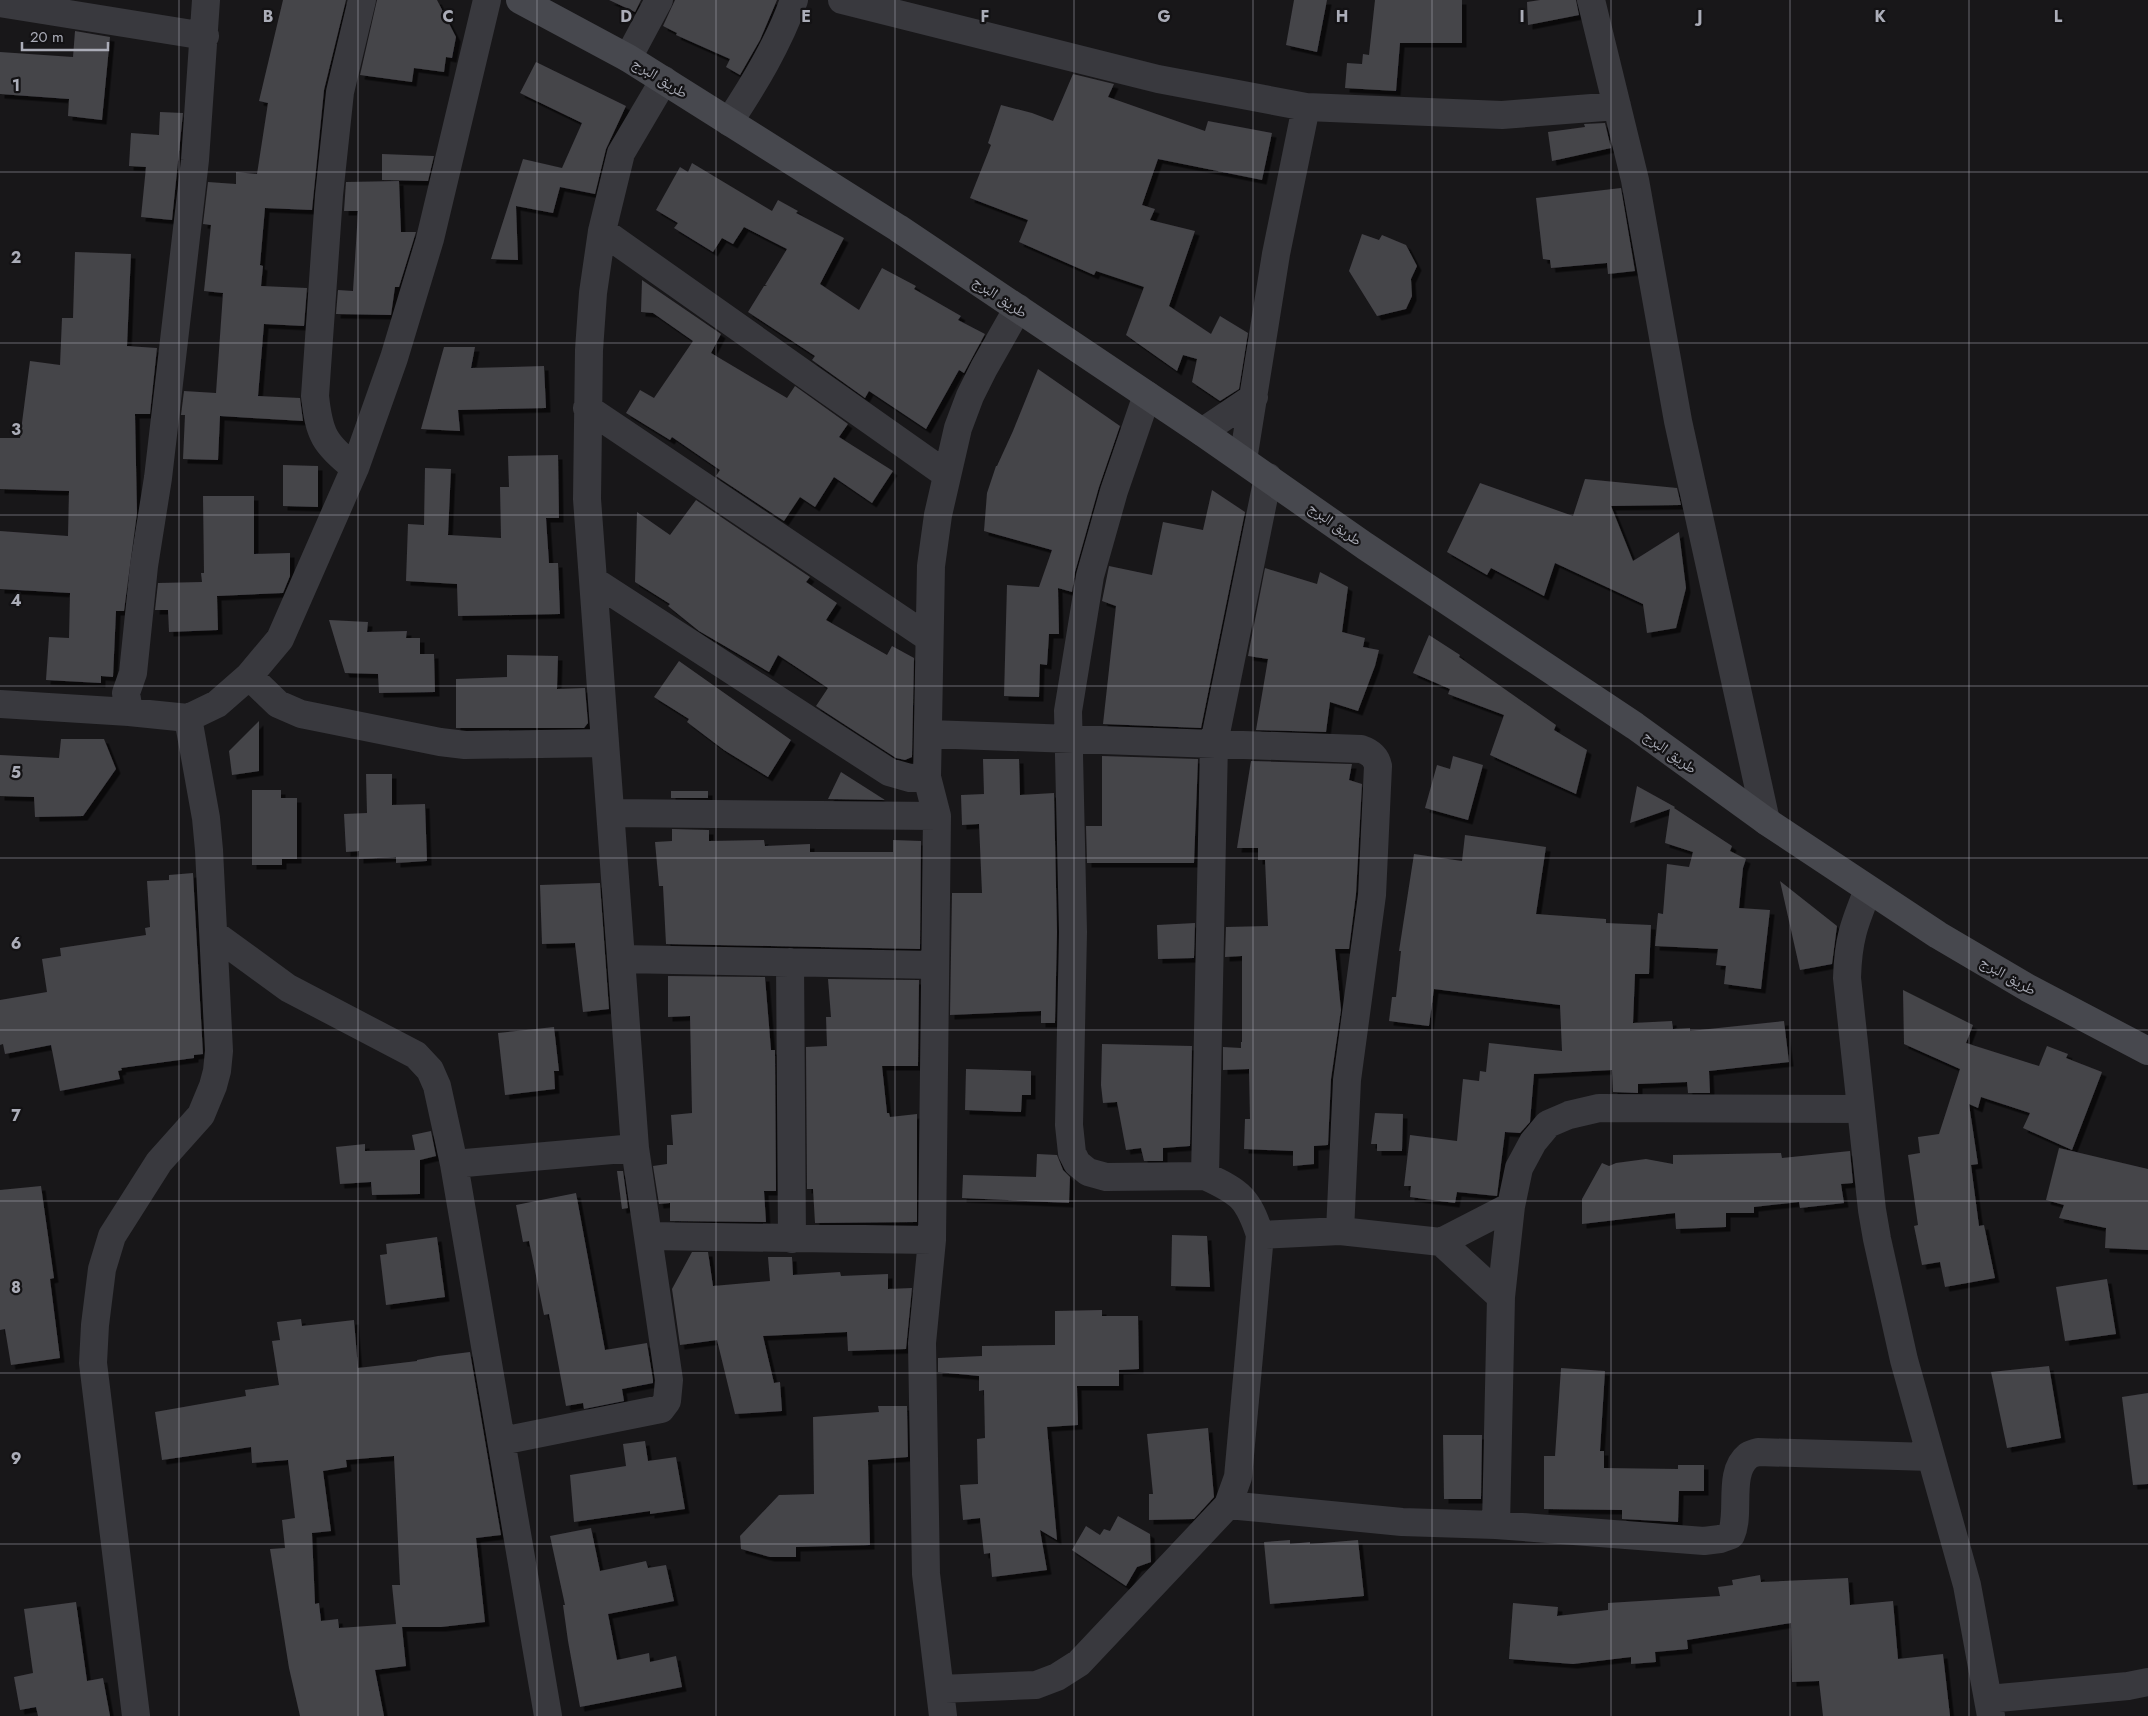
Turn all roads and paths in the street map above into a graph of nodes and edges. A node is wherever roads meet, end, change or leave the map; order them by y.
1 (206, 0) edge
2 (362, 0) edge
3 (487, 0) edge
4 (520, 0) edge
5 (659, 0) edge
6 (794, 0) edge
7 (842, 0) edge
8 (1591, 0) edge
9 (0, 3) edge
10 (205, 36) junction
11 (628, 58) junction
12 (664, 80) junction
13 (1617, 106) junction
14 (1306, 107) junction
15 (729, 122) junction
16 (602, 231) junction
17 (1018, 308) junction
18 (1147, 395) junction
19 (1254, 397) junction
20 (587, 408) junction
21 (1202, 432) junction
22 (1243, 460) junction
23 (354, 468) junction
24 (946, 474) junction
25 (1268, 477) junction
26 (594, 581) junction
27 (929, 638) junction
28 (249, 676) junction
29 (0, 704) edge
30 (129, 712) junction
31 (188, 718) junction
32 (928, 734) junction
33 (1068, 738) junction
34 (605, 743) junction
35 (1214, 743) junction
36 (928, 777) junction
37 (611, 813) junction
38 (937, 816) junction
39 (1766, 821) junction
40 (1868, 890) junction
41 (214, 934) junction
42 (621, 959) junction
43 (790, 962) junction
44 (935, 966) junction
45 (2148, 1051) edge
46 (1861, 1109) junction
47 (635, 1148) junction
48 (454, 1164) junction
49 (1205, 1176) junction
50 (1511, 1206) junction
51 (1340, 1232) junction
52 (1260, 1235) junction
53 (648, 1236) junction
54 (792, 1239) junction
55 (932, 1240) junction
56 (1441, 1242) junction
57 (1501, 1297) junction
58 (502, 1441) junction
59 (1931, 1458) junction
60 (1228, 1505) junction
61 (1496, 1525) junction
62 (2148, 1682) edge
63 (940, 1689) junction
64 (1990, 1707) edge
65 (136, 1716) edge
66 (548, 1716) edge
67 (944, 1716) edge

1 - 10 street
2 - 23 street
3 - 23 street
4 - 11 street, طريق البرج
5 - 11 street
6 - 15 street
7 - 14 street
8 - 13 street
9 - 10 street
10 - 30 street
11 - 12 street, طريق البرج
12 - 15 street, طريق البرج
12 - 16 street
13 - 14 street
13 - 39 street
14 - 19 street
15 - 17 street, طريق البرج
16 - 20 street
16 - 24 street
17 - 18 street, طريق البرج
17 - 24 street
18 - 21 street, طريق البرج
18 - 33 street
19 - 21 street
19 - 22 street
20 - 26 street
20 - 27 street
21 - 22 street, طريق البرج
22 - 25 street, طريق البرج
23 - 28 street
24 - 27 street
25 - 35 street
25 - 39 street, طريق البرج
26 - 34 street
26 - 36 street
27 - 32 street
28 - 31 street
28 - 34 street
29 - 30 street
30 - 31 street
31 - 41 street
32 - 33 street
32 - 36 street
33 - 35 street
33 - 49 street
34 - 37 street
35 - 49 street
35 - 51 street
36 - 38 street
37 - 38 street
37 - 42 street
38 - 44 street
39 - 40 street, طريق البرج
40 - 45 street, طريق البرج
40 - 46 street
41 - 48 street
41 - 65 street
42 - 43 street
42 - 47 street
43 - 44 street
43 - 54 street
44 - 55 street
46 - 50 street
46 - 59 street
47 - 48 street
47 - 53 street
48 - 58 street
49 - 52 street
50 - 56 street
50 - 57 street
51 - 52 street
51 - 56 street
52 - 60 street
53 - 54 street
53 - 58 street
54 - 55 street
55 - 63 street
56 - 57 street
57 - 61 street
58 - 66 street
59 - 61 street
59 - 64 street
60 - 61 street
60 - 63 street
62 - 64 street
63 - 67 street

